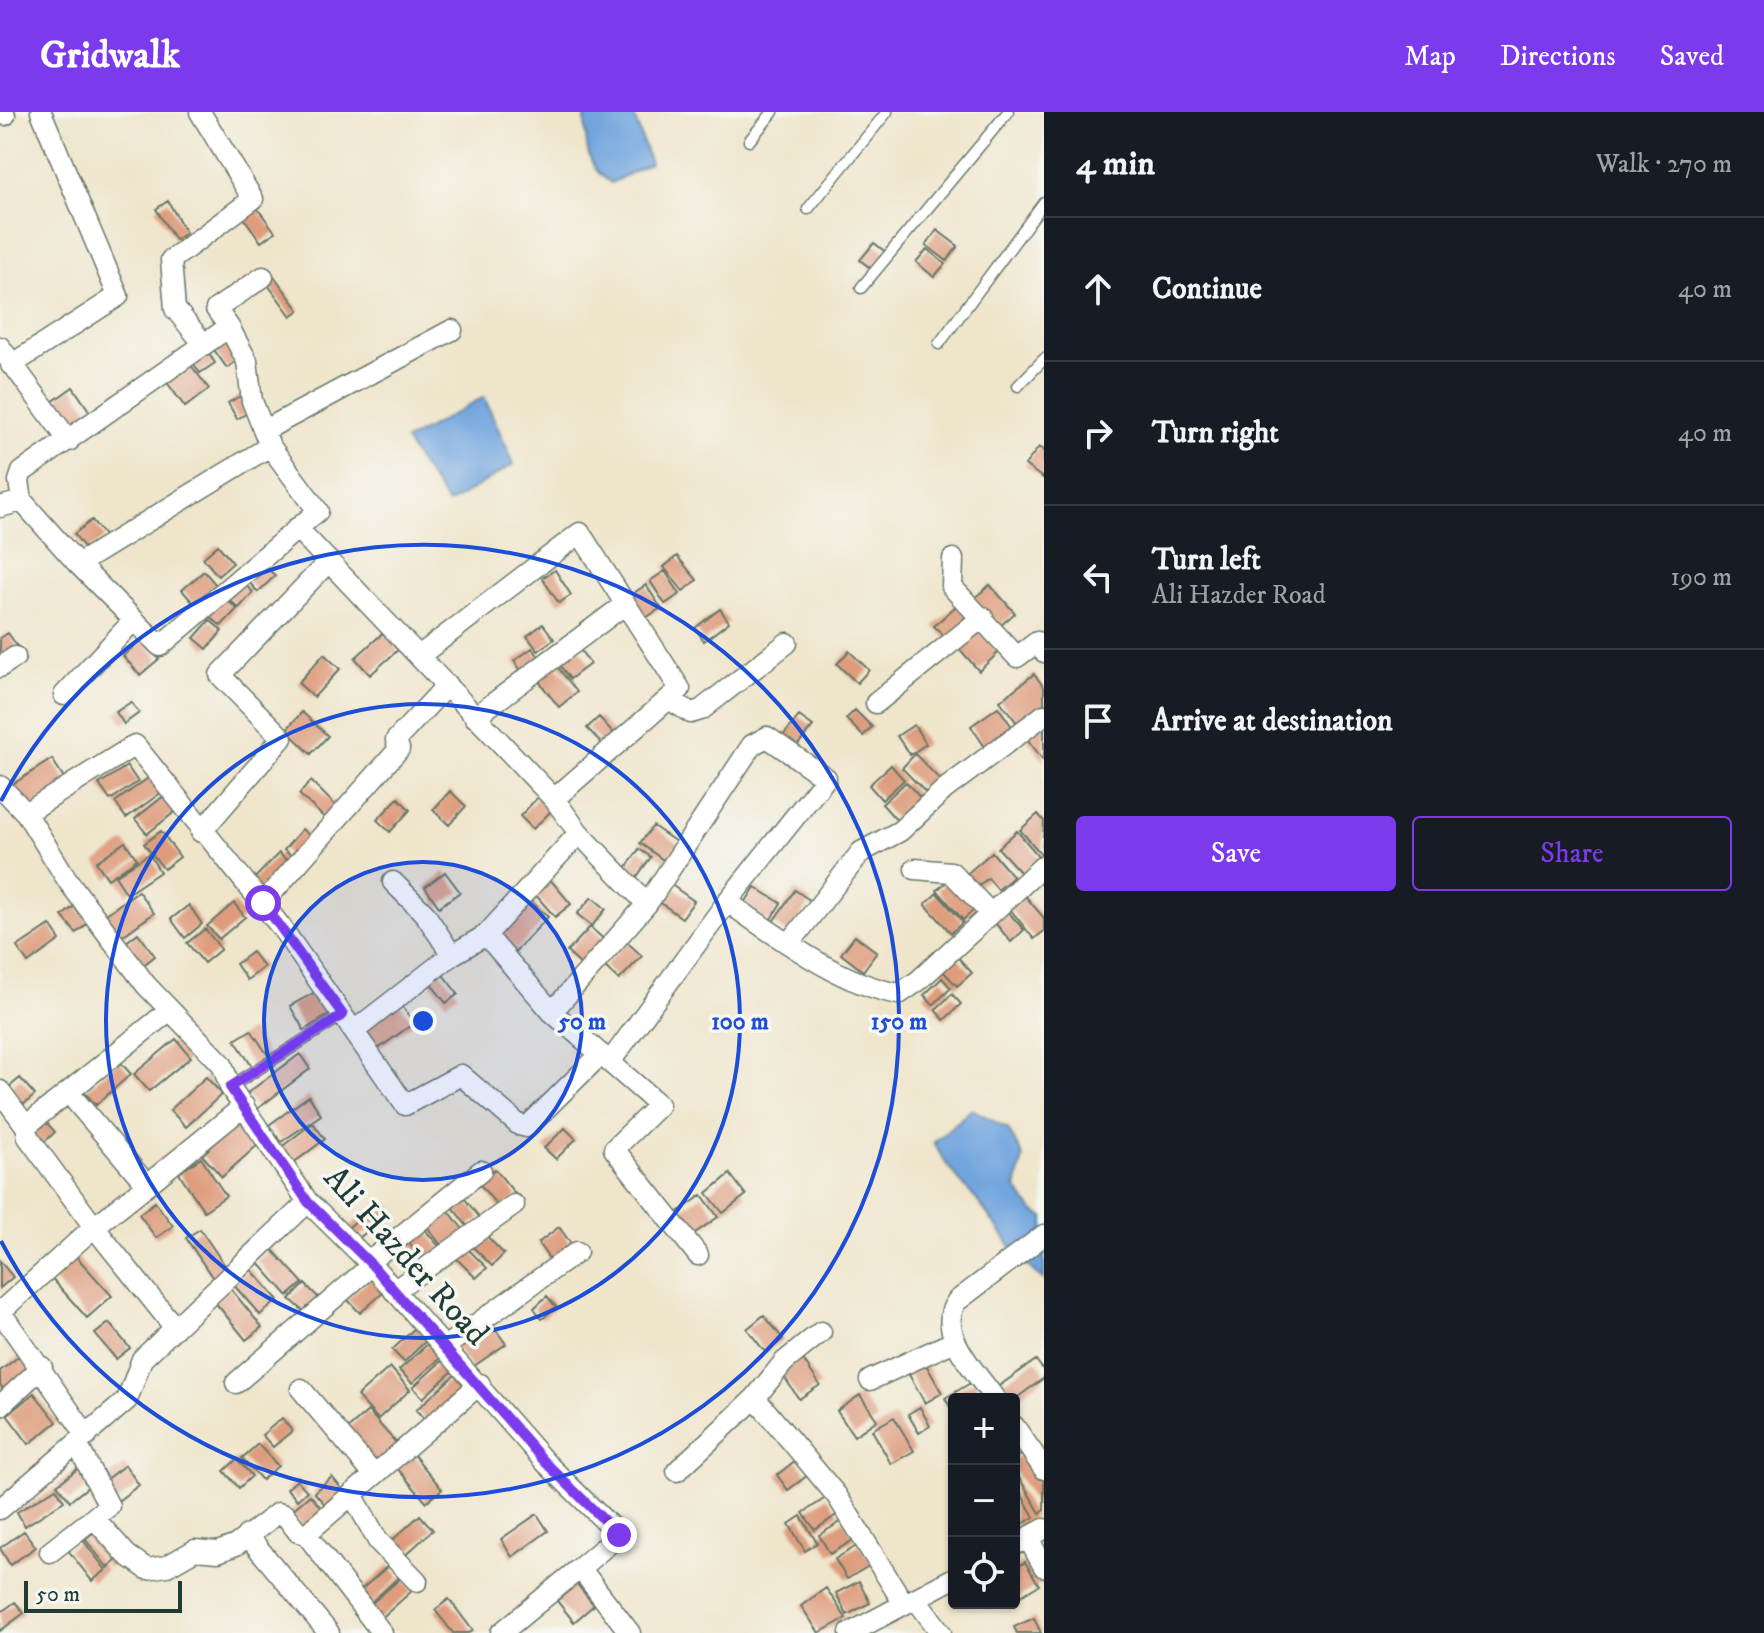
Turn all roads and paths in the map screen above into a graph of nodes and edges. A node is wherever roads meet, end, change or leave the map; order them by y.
1 (41, 112) edge
2 (200, 112) edge
3 (773, 112) edge
4 (887, 112) edge
5 (1008, 112) edge
6 (749, 141) dead end
7 (1044, 202) edge
8 (808, 209) dead end
9 (263, 277) dead end
10 (861, 288) dead end
11 (229, 327) junction
12 (452, 330) dead end
13 (204, 344) junction
14 (939, 344) dead end
15 (6, 356) edge
16 (1044, 359) edge
17 (1018, 386) dead end
18 (268, 438) junction
19 (69, 441) junction
20 (22, 501) junction
21 (0, 507) edge
22 (297, 528) junction
23 (953, 559) dead end
24 (329, 561) junction
25 (78, 564) junction
26 (624, 605) junction
27 (983, 617) junction
28 (134, 620) junction
29 (787, 643) dead end
30 (1044, 652) edge
31 (419, 656) junction
32 (447, 685) junction
33 (64, 695) dead end
34 (669, 699) junction
35 (876, 703) dead end
36 (1044, 715) edge
37 (475, 717) junction
38 (0, 786) edge
39 (554, 799) junction
40 (26, 813) junction
41 (201, 832) junction
42 (579, 833) junction
43 (1044, 865) edge
44 (915, 869) dead end
45 (393, 882) dead end
46 (727, 902) junction
47 (263, 903) junction
48 (647, 904) junction
49 (991, 914) junction
50 (486, 935) junction
51 (789, 944) junction
52 (452, 955) junction
53 (170, 1010) junction
54 (552, 1012) junction
55 (348, 1023) junction
56 (606, 1058) junction
57 (230, 1087) junction
58 (0, 1091) edge
59 (68, 1092) junction
60 (244, 1106) junction
61 (26, 1126) junction
62 (481, 1171) dead end
63 (147, 1185) junction
64 (308, 1202) junction
65 (514, 1205) dead end
66 (94, 1227) junction
67 (1044, 1235) edge
68 (577, 1252) dead end
69 (698, 1255) dead end
70 (370, 1263) junction
71 (394, 1291) junction
72 (0, 1312) edge
73 (175, 1328) junction
74 (821, 1332) dead end
75 (955, 1341) junction
76 (446, 1346) junction
77 (42, 1367) junction
78 (870, 1380) dead end
79 (236, 1383) dead end
80 (480, 1384) junction
81 (301, 1389) dead end
82 (991, 1393) edge
83 (755, 1398) junction
84 (0, 1406) edge
85 (1020, 1435) edge
86 (82, 1440) junction
87 (1044, 1469) edge
88 (677, 1471) dead end
89 (374, 1475) junction
90 (352, 1494) junction
91 (0, 1509) edge
92 (94, 1518) junction
93 (306, 1534) junction
94 (247, 1535) junction
95 (1029, 1537) edge
96 (50, 1552) dead end
97 (1044, 1567) edge
98 (580, 1568) junction
99 (417, 1581) dead end
100 (948, 1581) edge
101 (910, 1601) junction
102 (329, 1633) edge
103 (382, 1633) edge
104 (501, 1633) edge
105 (630, 1633) edge
106 (850, 1633) edge
107 (941, 1633) edge

1 - 15 street
2 - 13 street
3 - 6 lane
4 - 8 lane
5 - 10 lane
7 - 14 lane
9 - 11 street
11 - 13 street
11 - 18 street
12 - 18 street
13 - 19 street
15 - 19 street
16 - 17 lane
18 - 22 street
18 - 25 street
19 - 20 street
20 - 21 street
20 - 25 street
22 - 24 street
22 - 28 street
23 - 27 street
24 - 31 street
24 - 41 street
25 - 28 street
26 - 31 street
26 - 34 street
26 - 37 street
27 - 30 street
27 - 35 street
28 - 33 street
29 - 34 street
31 - 32 street
32 - 37 street
32 - 47 street
34 - 39 street
36 - 51 street
37 - 39 street
38 - 40 street, Ali Hazder Road
39 - 42 street
40 - 41 street
40 - 53 street, Ali Hazder Road
41 - 47 street
42 - 48 street
42 - 50 street
43 - 49 street
44 - 49 street
45 - 52 street
46 - 48 street
46 - 51 street
46 - 56 street
47 - 55 street
48 - 54 street
49 - 51 street
50 - 52 street
50 - 54 street
52 - 55 street
53 - 57 street, Ali Hazder Road
53 - 59 street
54 - 56 street
55 - 56 street
55 - 57 lane
56 - 69 street
57 - 60 street, Ali Hazder Road
58 - 61 street
59 - 61 street
59 - 63 street
60 - 63 street
60 - 64 street, Ali Hazder Road
61 - 66 street
62 - 70 street
63 - 66 street
64 - 70 street, Ali Hazder Road
64 - 73 street
65 - 71 street
66 - 72 street
66 - 73 street
67 - 75 street
68 - 76 street
70 - 71 street, Ali Hazder Road
70 - 79 street
71 - 76 street, Ali Hazder Road
72 - 77 street
73 - 86 street
74 - 83 street
75 - 78 street
75 - 82 street
76 - 80 street, Ali Hazder Road
77 - 84 street
77 - 86 street
80 - 89 street
80 - 98 street, Ali Hazder Road
81 - 89 street
83 - 88 street
83 - 101 street
85 - 87 street
86 - 91 street
86 - 92 street
89 - 90 street
90 - 93 street
90 - 99 street
92 - 94 street
92 - 96 street
93 - 94 street
93 - 103 street
94 - 102 street
95 - 97 street
98 - 104 street
98 - 105 street
100 - 101 street
101 - 106 street
101 - 107 street

